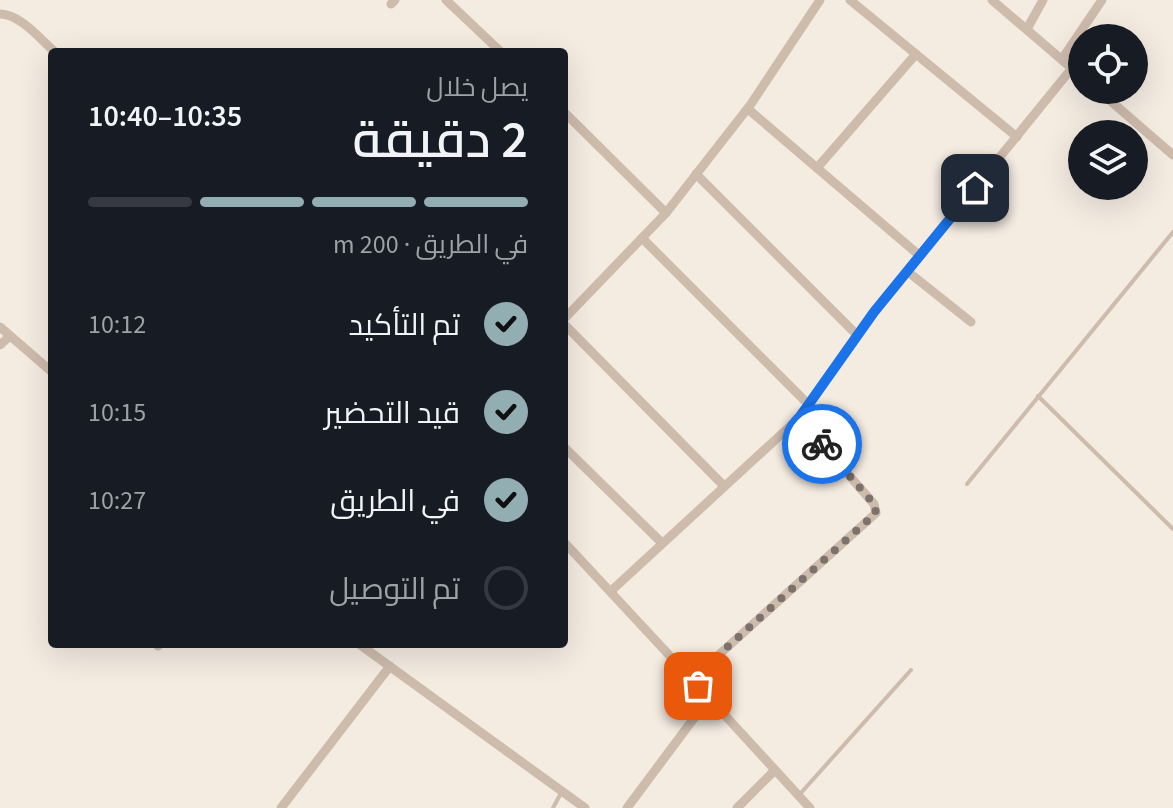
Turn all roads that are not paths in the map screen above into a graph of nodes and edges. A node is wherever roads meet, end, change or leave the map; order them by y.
1 (446, 0) edge
2 (820, 0) edge
3 (850, 0) edge
4 (992, 0) edge
5 (1043, 0) edge
6 (1102, 0) edge
7 (0, 14) edge
8 (1027, 29) junction
9 (50, 48) edge
10 (497, 48) edge
11 (916, 54) junction
12 (1062, 59) junction
13 (1068, 64) edge
14 (1068, 73) edge
15 (1114, 104) edge
16 (748, 109) junction
17 (568, 116) edge
18 (1017, 137) junction
19 (1173, 155) edge
20 (817, 168) junction
21 (696, 174) junction
22 (666, 213) junction
23 (1173, 232) edge
24 (642, 238) junction
25 (920, 256) junction
26 (907, 271) junction
27 (568, 318) edge
28 (971, 322) dead end
29 (568, 326) edge
30 (0, 327) edge
31 (857, 335) junction
32 (10, 336) junction
33 (0, 345) edge
34 (48, 369) edge
35 (1038, 396) junction
36 (809, 405) junction
37 (799, 418) junction
38 (568, 451) edge
39 (967, 484) dead end
40 (724, 486) junction
41 (1173, 529) edge
42 (662, 543) junction
43 (568, 546) edge
44 (611, 591) junction
45 (365, 648) edge
46 (390, 666) junction
47 (911, 670) dead end
48 (692, 679) junction
49 (709, 698) junction
50 (775, 770) junction
51 (561, 793) junction
52 (798, 795) junction
53 (281, 808) edge
54 (553, 808) edge
55 (585, 808) edge
56 (627, 808) edge
57 (737, 808) edge
58 (810, 808) edge

1 - 10 street
2 - 16 street
3 - 11 street
4 - 8 street
5 - 8 street
6 - 12 street
7 - 9 street
8 - 12 street
11 - 18 street
11 - 20 street
12 - 13 street
14 - 18 street
15 - 19 street
16 - 20 street
16 - 21 street
17 - 22 street
18 - 25 street
20 - 25 street
21 - 22 street
21 - 31 street
22 - 24 street
23 - 35 lane
24 - 27 street
24 - 36 street
25 - 26 street
26 - 28 street
26 - 31 street
29 - 40 street
30 - 32 street
31 - 36 street
32 - 33 street
32 - 34 street
35 - 39 lane
35 - 41 lane
36 - 37 street
37 - 40 street
37 - 48 street
38 - 42 street
40 - 42 street
42 - 44 street
43 - 44 street
44 - 48 street
45 - 46 street
46 - 51 street
46 - 53 street
47 - 52 lane
48 - 49 street
49 - 50 street
49 - 56 street
50 - 52 street
50 - 57 street
51 - 54 lane
51 - 55 street
52 - 58 street

